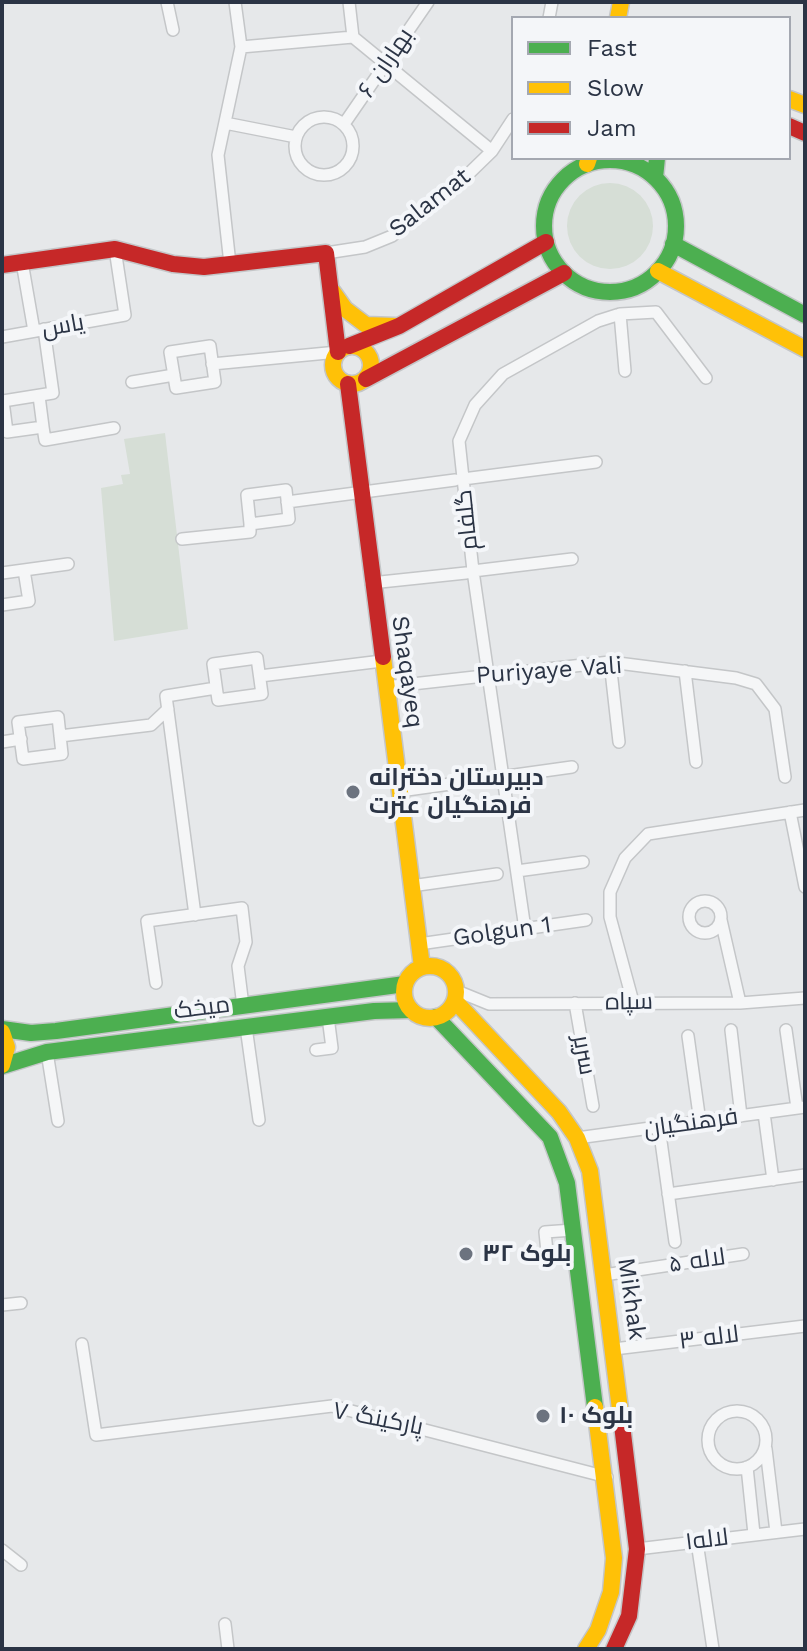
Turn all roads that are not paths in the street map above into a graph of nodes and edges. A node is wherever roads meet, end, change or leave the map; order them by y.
1 (167, 2) edge
2 (235, 2) edge
3 (349, 2) edge
4 (428, 2) edge
5 (173, 30) dead end
6 (353, 37) junction
7 (241, 47) junction
8 (386, 64) junction
9 (511, 122) edge
10 (225, 123) junction
11 (344, 124) junction
12 (296, 137) junction
13 (492, 151) junction
14 (615, 160) edge
15 (657, 160) edge
16 (588, 161) edge
17 (655, 178) junction
18 (546, 242) junction
19 (673, 244) junction
20 (115, 249) junction
21 (326, 253) junction
22 (22, 262) junction
23 (230, 264) junction
24 (2, 265) edge
25 (658, 271) junction
26 (564, 273) junction
27 (332, 291) junction
28 (620, 314) junction
29 (805, 315) edge
30 (399, 326) junction
31 (39, 330) junction
32 (2, 337) edge
33 (343, 349) junction
34 (805, 349) edge
35 (212, 364) junction
36 (625, 371) dead end
37 (174, 375) junction
38 (706, 378) dead end
39 (366, 379) junction
40 (132, 382) dead end
41 (348, 384) junction
42 (39, 396) junction
43 (3, 414) edge
44 (43, 427) junction
45 (114, 428) dead end
46 (596, 462) dead end
47 (459, 480) junction
48 (359, 491) junction
49 (287, 502) junction
50 (250, 524) junction
51 (182, 539) dead end
52 (572, 559) dead end
53 (68, 564) dead end
54 (24, 570) junction
55 (469, 572) junction
56 (2, 573) edge
57 (371, 583) junction
58 (2, 605) edge
59 (382, 661) junction
60 (610, 662) junction
61 (685, 671) junction
62 (488, 675) junction
63 (260, 676) junction
64 (385, 687) junction
65 (216, 688) junction
66 (168, 709) junction
67 (60, 736) junction
68 (21, 739) junction
69 (2, 742) edge
70 (619, 742) dead end
71 (696, 762) dead end
72 (572, 767) dead end
73 (503, 777) junction
74 (785, 777) dead end
75 (407, 790) dead end
76 (805, 810) edge
77 (790, 812) junction
78 (800, 833) edge
79 (583, 862) dead end
80 (517, 871) junction
81 (497, 874) dead end
82 (411, 886) junction
83 (805, 887) edge
84 (195, 915) junction
85 (586, 920) dead end
86 (721, 920) dead end
87 (525, 929) junction
88 (419, 944) junction
89 (422, 967) junction
90 (156, 983) dead end
91 (405, 984) junction
92 (456, 996) junction
93 (805, 998) edge
94 (633, 1002) junction
95 (575, 1003) junction
96 (740, 1003) junction
97 (243, 1006) junction
98 (411, 1010) junction
99 (328, 1017) junction
100 (436, 1017) junction
101 (246, 1027) junction
102 (731, 1030) dead end
103 (786, 1030) dead end
104 (2, 1031) edge
105 (688, 1036) dead end
106 (316, 1050) dead end
107 (47, 1052) junction
108 (2, 1066) edge
109 (593, 1106) dead end
110 (801, 1108) edge
111 (764, 1113) junction
112 (741, 1116) junction
113 (259, 1120) dead end
114 (58, 1121) dead end
115 (700, 1122) junction
116 (659, 1127) junction
117 (577, 1138) junction
118 (805, 1175) edge
119 (773, 1180) junction
120 (668, 1194) junction
121 (573, 1230) junction
122 (675, 1242) dead end
123 (743, 1254) dead end
124 (548, 1262) dead end
125 (604, 1275) junction
126 (21, 1303) dead end
127 (2, 1305) edge
128 (805, 1326) edge
129 (82, 1344) dead end
130 (614, 1349) junction
131 (766, 1446) junction
132 (747, 1467) junction
133 (607, 1477) junction
134 (805, 1529) edge
135 (776, 1532) junction
136 (754, 1534) junction
137 (697, 1542) junction
138 (637, 1549) junction
139 (2, 1550) edge
140 (21, 1565) dead end
141 (225, 1624) dead end
142 (228, 1649) edge
143 (586, 1649) edge
144 (614, 1649) edge
145 (713, 1649) edge

1 - 5 street
2 - 7 street
3 - 6 street
4 - 8 street, بهاران ۶
6 - 7 street
6 - 8 street
7 - 10 street
8 - 11 street, بهاران ۶
8 - 13 street
9 - 13 street, Salamat
10 - 12 street
10 - 23 street
11 - 12 street
11 - 12 street
13 - 21 street, Salamat
14 - 17 main road
15 - 17 main road
16 - 18 main road
17 - 19 main road
18 - 26 main road
18 - 30 main road
19 - 25 main road
19 - 29 main road
20 - 22 main road
20 - 23 main road
20 - 31 street, یاس
21 - 23 main road
21 - 27 main road
22 - 24 main road
22 - 31 street
25 - 26 main road
25 - 34 main road
26 - 39 main road
27 - 30 main road
27 - 33 main road
28 - 36 street
28 - 38 street, گلفام
28 - 47 street, گلفام
30 - 33 main road
31 - 32 street, یاس
31 - 42 street
33 - 35 street
33 - 39 main road
33 - 41 main road
35 - 37 street
35 - 37 street
37 - 40 street
39 - 41 main road
41 - 48 main road, Shaqayeq
42 - 43 street
42 - 44 street
43 - 44 street
44 - 45 street
46 - 47 street
47 - 48 street
47 - 55 street, گلفام
48 - 49 street
48 - 57 main road, Shaqayeq
49 - 50 street
49 - 50 street
50 - 51 street
52 - 55 street
53 - 54 street
54 - 56 street
54 - 58 street
55 - 57 street
55 - 62 street, گلفام
57 - 59 main road, Shaqayeq
59 - 63 street
59 - 64 main road, Shaqayeq
60 - 61 street, Puriyaye Vali
60 - 62 street, Puriyaye Vali
60 - 70 street
61 - 71 street
61 - 74 street, Puriyaye Vali
62 - 64 street, Puriyaye Vali
62 - 73 street, گلفام
63 - 65 street
63 - 65 street
64 - 82 main road, Shaqayeq
65 - 66 street
66 - 67 street
66 - 84 street
67 - 68 street
67 - 68 street
68 - 69 street
72 - 73 street
73 - 75 street
73 - 80 street, گلفام
76 - 77 street
77 - 78 street
77 - 94 street
78 - 83 street
79 - 80 street
80 - 87 street, گلفام
81 - 82 street
82 - 88 main road, Shaqayeq
84 - 90 street
84 - 97 street
85 - 87 street, Golgun 1
86 - 96 street
87 - 88 street, Golgun 1
88 - 89 main road, Shaqayeq
89 - 91 main road
89 - 92 main road
91 - 97 main road, میخک
91 - 98 main road
92 - 95 street, سپاه
92 - 100 main road
92 - 117 main road, Mikhak
93 - 96 street, سپاه
94 - 95 street, سپاه
94 - 96 street, سپاه
95 - 109 street, سریر
97 - 101 main road
97 - 104 main road, میخک
98 - 99 main road, میخک
98 - 100 main road
99 - 101 main road, میخک
99 - 106 street
100 - 121 main road, Mikhak
101 - 107 main road, میخک
101 - 113 street
102 - 112 street
103 - 110 street
104 - 108 main road
105 - 115 street
107 - 108 main road, میخک
107 - 114 street
110 - 111 street, فرهنگیان
111 - 112 street, فرهنگیان
111 - 119 street
112 - 115 street, فرهنگیان
115 - 116 street, فرهنگیان
116 - 117 street, فرهنگیان
116 - 120 street
117 - 125 main road, Mikhak
118 - 119 street
119 - 120 street
120 - 122 street
121 - 124 street
121 - 133 main road, Mikhak
123 - 125 street, لاله ۵
125 - 130 main road, Mikhak
126 - 127 street
128 - 130 street, لاله ۳
129 - 133 street, پارکینگ ۷
130 - 138 main road, Mikhak
131 - 132 street
131 - 132 street
131 - 135 street
132 - 136 street
133 - 143 main road, Mikhak
134 - 135 street, لاله۱
135 - 136 street, لاله۱
136 - 137 street, لاله۱
137 - 138 street, لاله۱
137 - 145 street
138 - 144 main road, Mikhak
139 - 140 street
141 - 142 street

